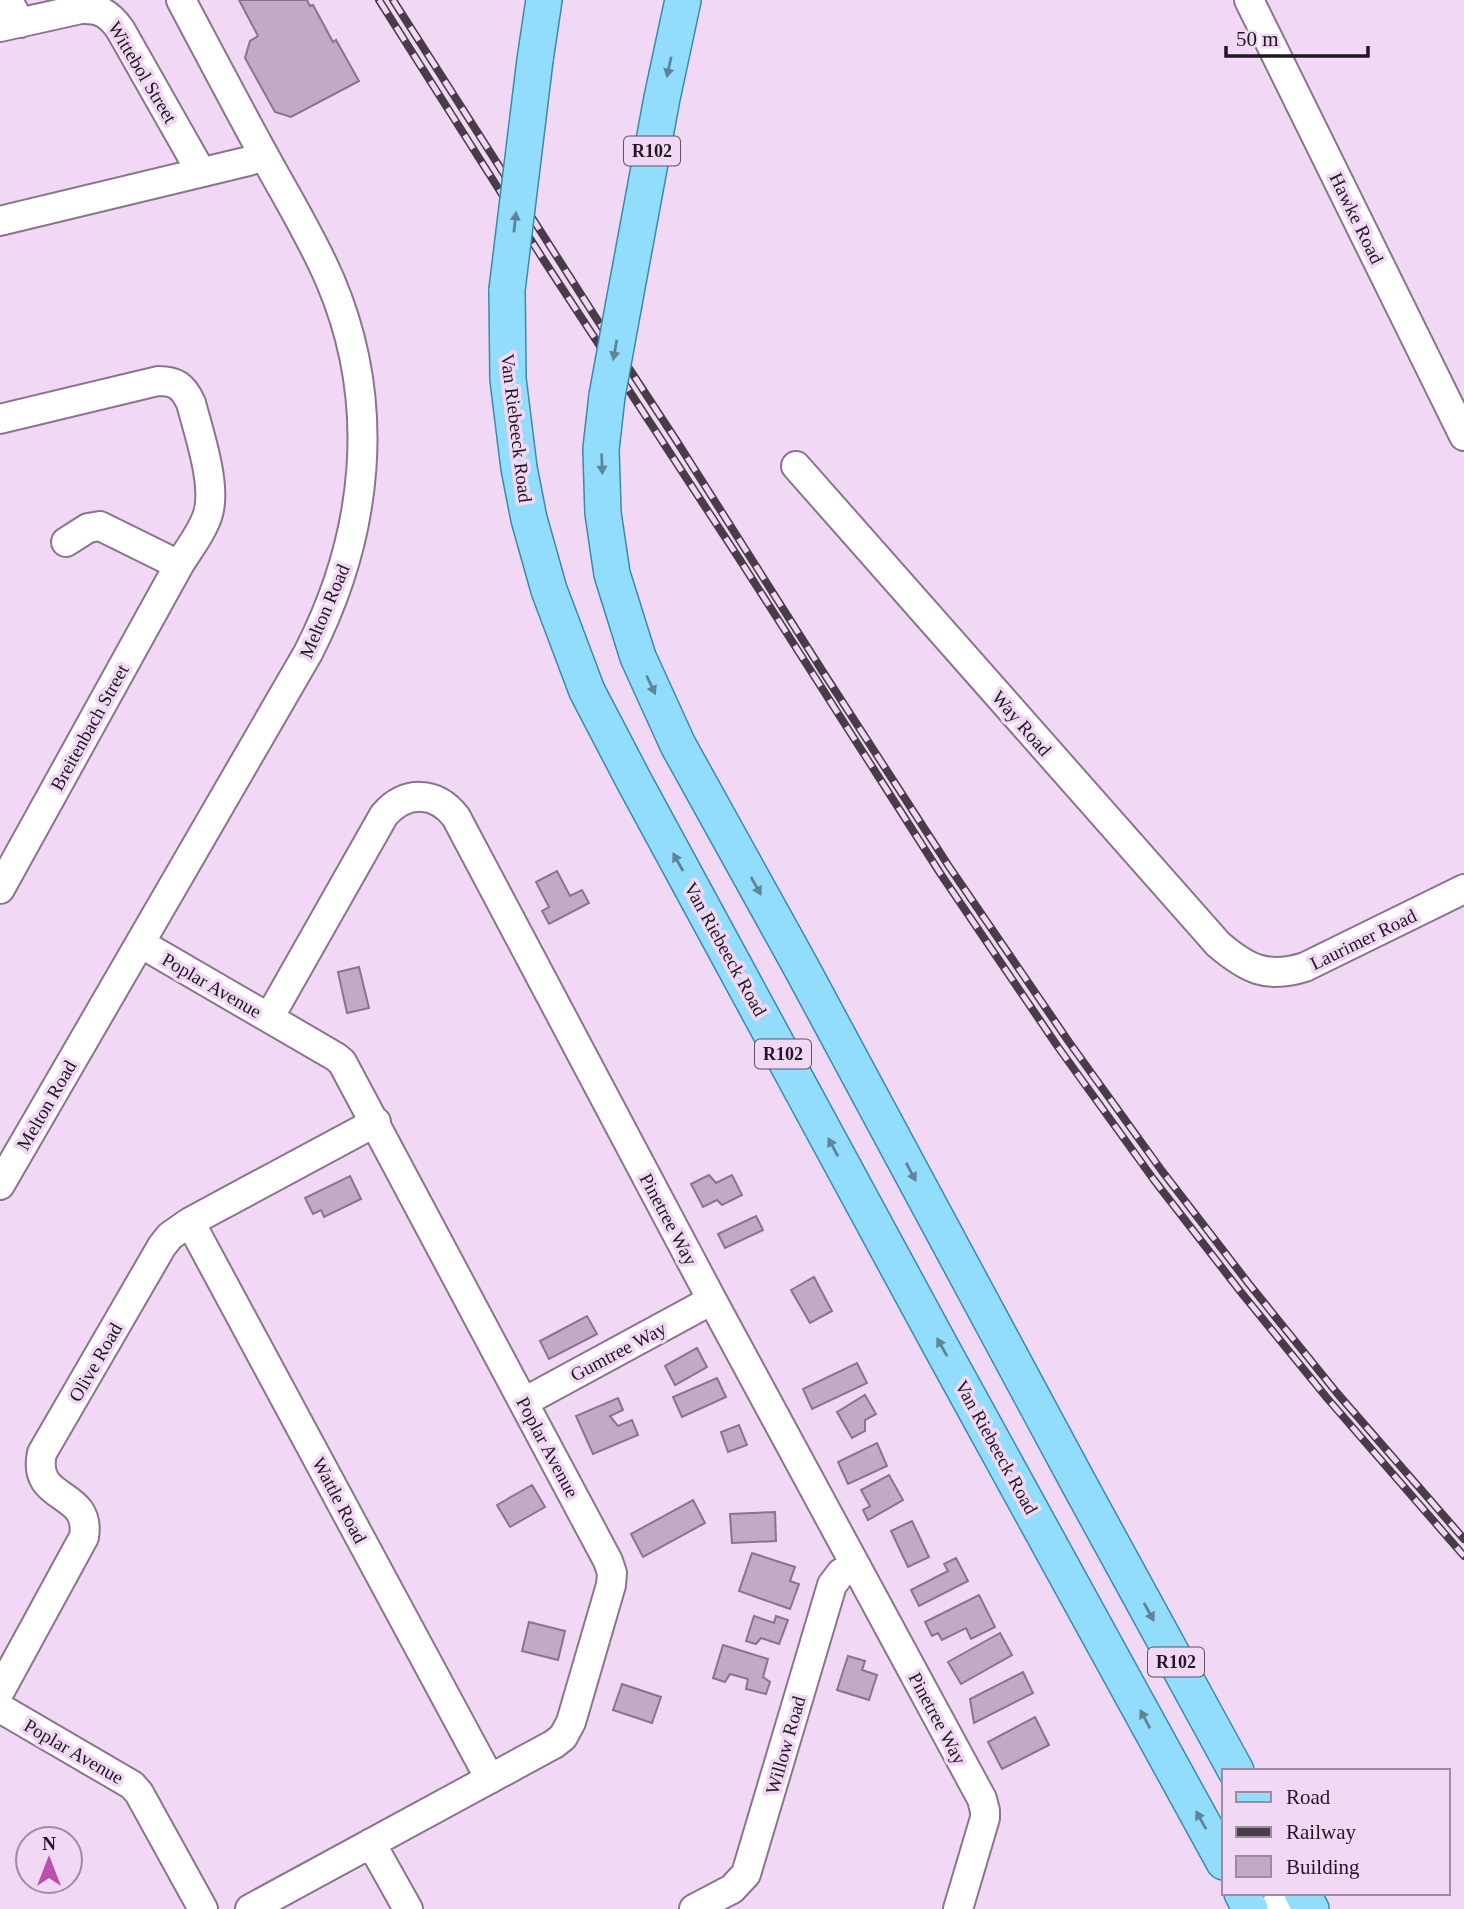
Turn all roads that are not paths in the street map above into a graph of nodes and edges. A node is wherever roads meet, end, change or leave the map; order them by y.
1 (181, 0) edge
2 (544, 0) edge
3 (683, 0) edge
4 (1249, 0) edge
5 (9, 17) edge
6 (264, 155) junction
7 (201, 172) junction
8 (0, 221) edge
9 (0, 419) edge
10 (1464, 436) edge
11 (796, 466) dead end
12 (66, 542) dead end
13 (179, 565) junction
14 (0, 889) edge
15 (1464, 889) edge
16 (139, 943) junction
17 (1258, 970) joint
18 (269, 1018) junction
19 (376, 1122) junction
20 (13, 1140) edge
21 (0, 1185) edge
22 (190, 1222) junction
23 (712, 1300) junction
24 (524, 1402) junction
25 (855, 1566) junction
26 (0, 1690) edge
27 (0, 1708) edge
28 (1235, 1769) edge
29 (490, 1779) junction
30 (371, 1843) junction
31 (1222, 1858) edge
32 (1297, 1895) edge
33 (202, 1909) edge
34 (250, 1909) edge
35 (408, 1909) edge
36 (695, 1909) edge
37 (958, 1909) edge
38 (1271, 1909) edge

1 - 6 street, Melton Road
31 -> 2 main road, Van Riebeeck Road / R102, bridge
3 -> 28 main road, R102, bridge
4 - 10 street, Hawke Road
5 - 7 street, Wittebol Street
6 - 7 street
6 - 16 street, Melton Road
7 - 8 street
9 - 13 street, Breitenbach Street
11 - 17 street, Way Road
12 - 13 street
13 - 14 street, Breitenbach Street
15 - 17 street, Laurimer Road
16 - 18 street, Poplar Avenue
16 - 20 street, Melton Road
18 - 19 street, Poplar Avenue
18 - 23 street, Pinetree Way
19 - 22 street, Olive Road
19 - 24 street, Poplar Avenue
20 - 21 street, Melton Road
22 - 26 street, Olive Road
22 - 29 street, Wattle Road
23 - 24 street, Gumtree Way
23 - 25 street, Pinetree Way
24 - 29 street, Poplar Avenue
25 - 36 street, Willow Road
25 - 37 street, Pinetree Way
27 - 33 street, Poplar Avenue
29 - 30 street, Poplar Avenue
30 - 34 street, Poplar Avenue
30 - 35 street
32 - 38 street

